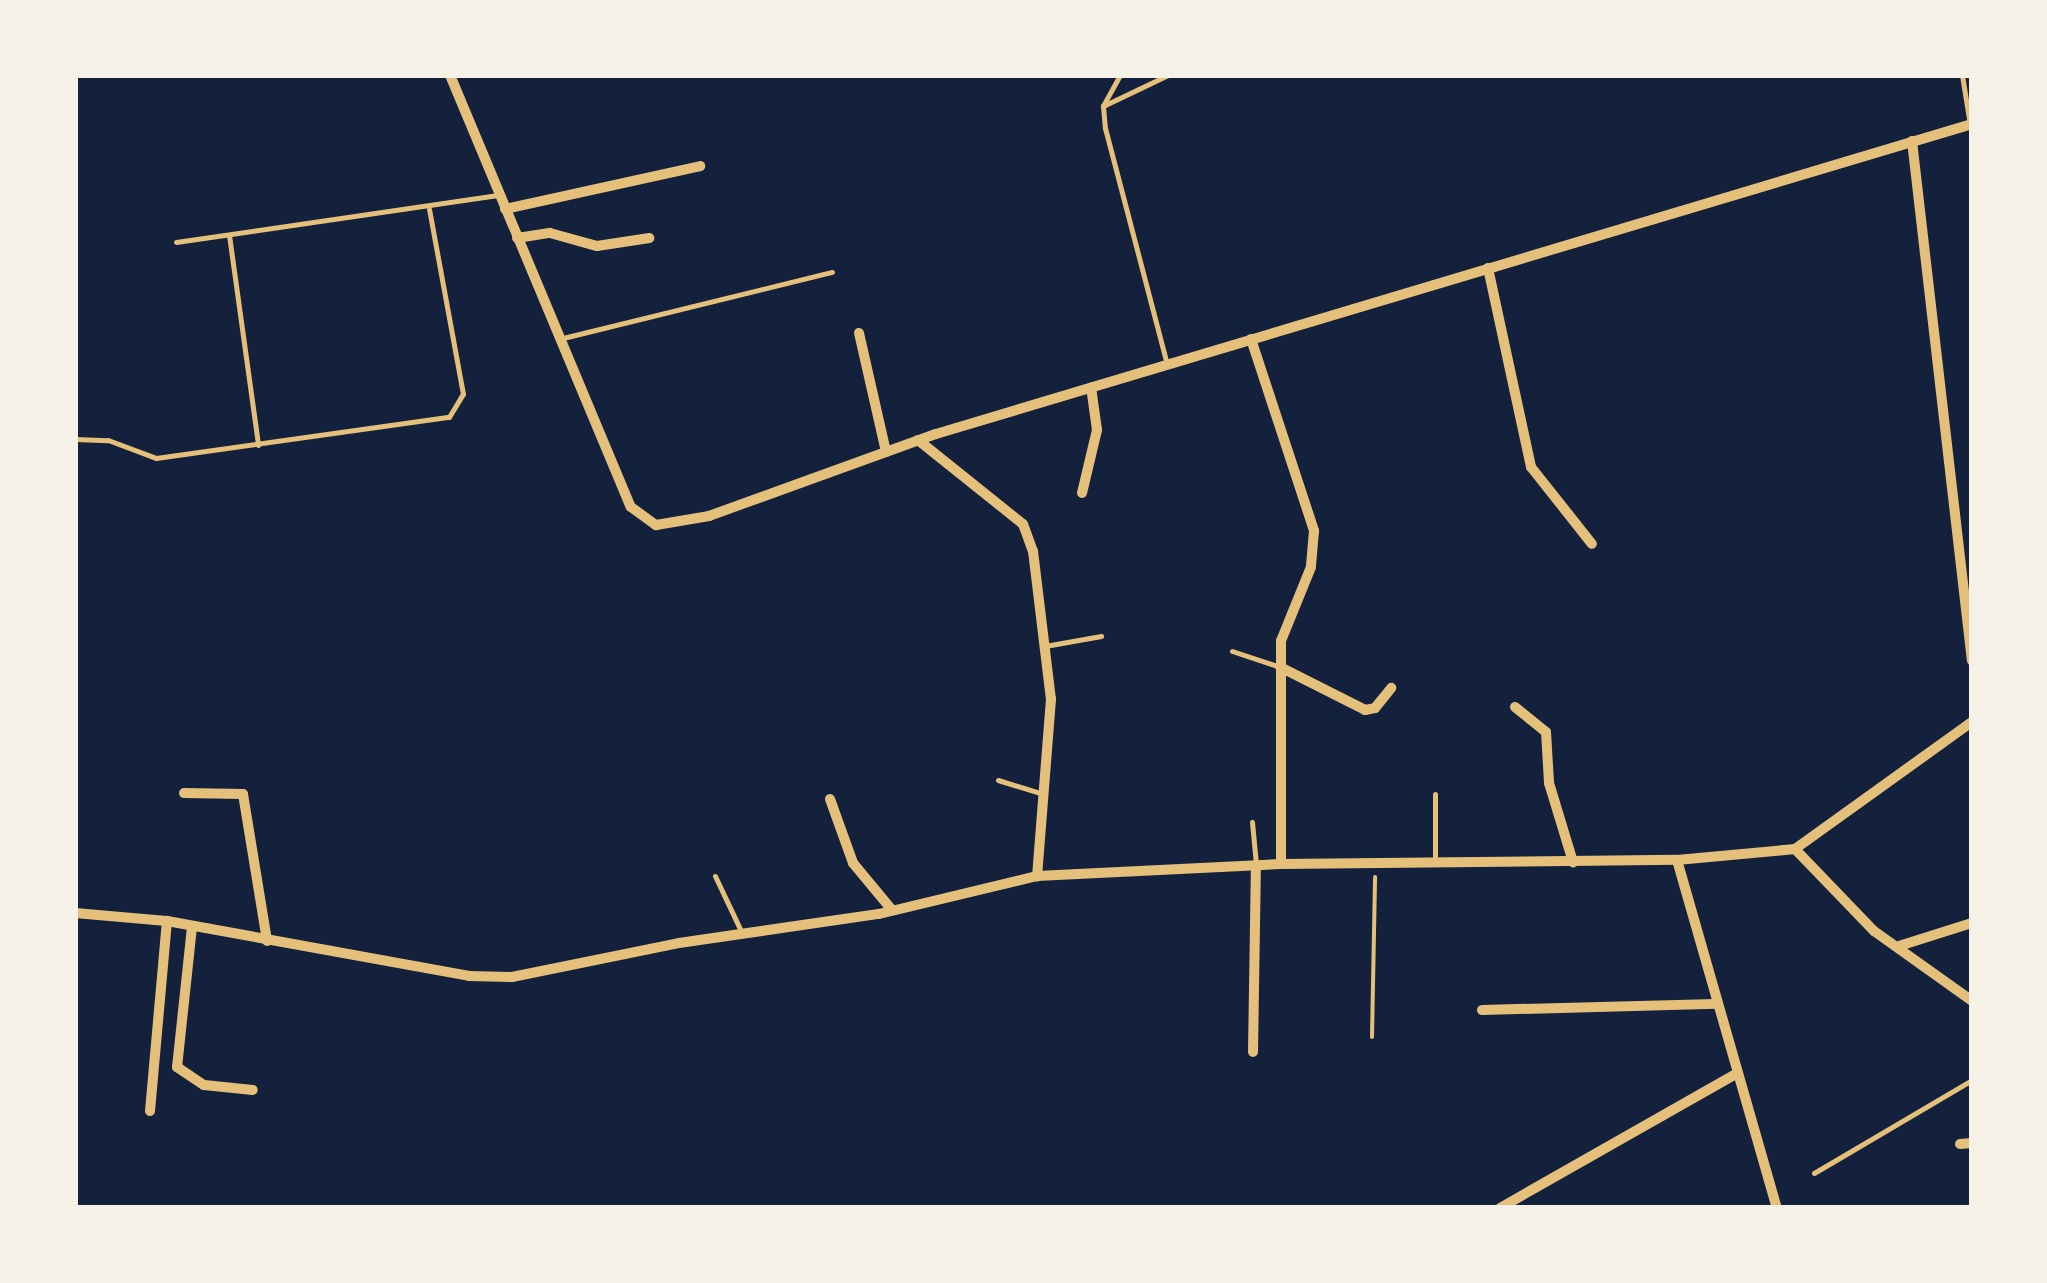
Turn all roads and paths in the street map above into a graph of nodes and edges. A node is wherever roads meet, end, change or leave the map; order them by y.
1 (450, 75) edge
2 (1120, 75) edge
3 (1962, 75) edge
4 (1168, 76) edge
5 (1103, 106) junction
6 (1971, 124) edge
7 (1912, 142) junction
8 (700, 166) dead end
9 (500, 195) junction
10 (429, 208) junction
11 (505, 209) junction
12 (229, 235) junction
13 (517, 238) junction
14 (649, 238) dead end
15 (176, 242) dead end
16 (1488, 268) junction
17 (832, 272) dead end
18 (859, 333) dead end
19 (1250, 338) junction
20 (559, 340) junction
21 (1167, 364) junction
22 (1091, 387) junction
23 (75, 439) edge
24 (918, 440) junction
25 (258, 445) junction
26 (886, 452) junction
27 (1082, 494) dead end
28 (1592, 544) dead end
29 (1102, 636) dead end
30 (1044, 646) junction
31 (1232, 652) dead end
32 (1972, 661) edge
33 (1280, 667) junction
34 (1390, 688) dead end
35 (1516, 707) dead end
36 (1972, 722) edge
37 (998, 780) dead end
38 (184, 794) dead end
39 (1434, 794) dead end
40 (1046, 795) junction
41 (830, 799) dead end
42 (1252, 822) dead end
43 (1795, 849) junction
44 (1677, 860) junction
45 (1574, 862) junction
46 (1281, 864) junction
47 (1256, 865) junction
48 (1375, 865) junction
49 (1435, 865) junction
50 (715, 876) dead end
51 (1037, 876) junction
52 (892, 910) junction
53 (75, 913) edge
54 (167, 922) junction
55 (1972, 923) edge
56 (192, 927) junction
57 (742, 934) junction
58 (268, 941) junction
59 (1900, 946) junction
60 (1972, 1001) edge
61 (1716, 1004) junction
62 (1482, 1010) dead end
63 (1372, 1037) dead end
64 (1253, 1052) dead end
65 (1736, 1074) junction
66 (1972, 1080) edge
67 (252, 1090) dead end
68 (150, 1111) dead end
69 (1814, 1174) dead end
70 (1500, 1208) edge
71 (1777, 1208) edge

1 - 9 street
2 - 5 lane
3 - 6 lane
4 - 5 lane
5 - 21 lane
6 - 7 street
7 - 16 street
7 - 32 street
8 - 11 street
9 - 10 lane
9 - 11 street
10 - 12 lane
10 - 25 lane
11 - 13 street
12 - 15 lane
12 - 25 lane
13 - 14 street
13 - 20 street
16 - 19 street
16 - 28 street
17 - 20 lane
18 - 26 street
19 - 21 street
19 - 33 street
20 - 26 street
21 - 22 street
22 - 24 street
22 - 27 street
23 - 25 lane
24 - 26 street
24 - 30 street
29 - 30 lane
30 - 40 street
31 - 33 lane
33 - 34 street
33 - 46 street
35 - 45 street
36 - 43 street
37 - 40 lane
38 - 58 street
39 - 49 lane
40 - 51 street
41 - 52 street
42 - 47 lane
43 - 44 street
43 - 59 street
44 - 45 street
44 - 61 street
45 - 49 street
46 - 47 street
46 - 48 street
47 - 51 street
47 - 64 street
48 - 49 street
48 - 63 path
50 - 57 lane
51 - 52 street
52 - 57 street
53 - 54 street
54 - 56 street
54 - 68 street
55 - 59 street
56 - 58 street
56 - 67 street
57 - 58 street
59 - 60 street
61 - 62 street
61 - 65 street
65 - 70 street
65 - 71 street
66 - 69 lane

